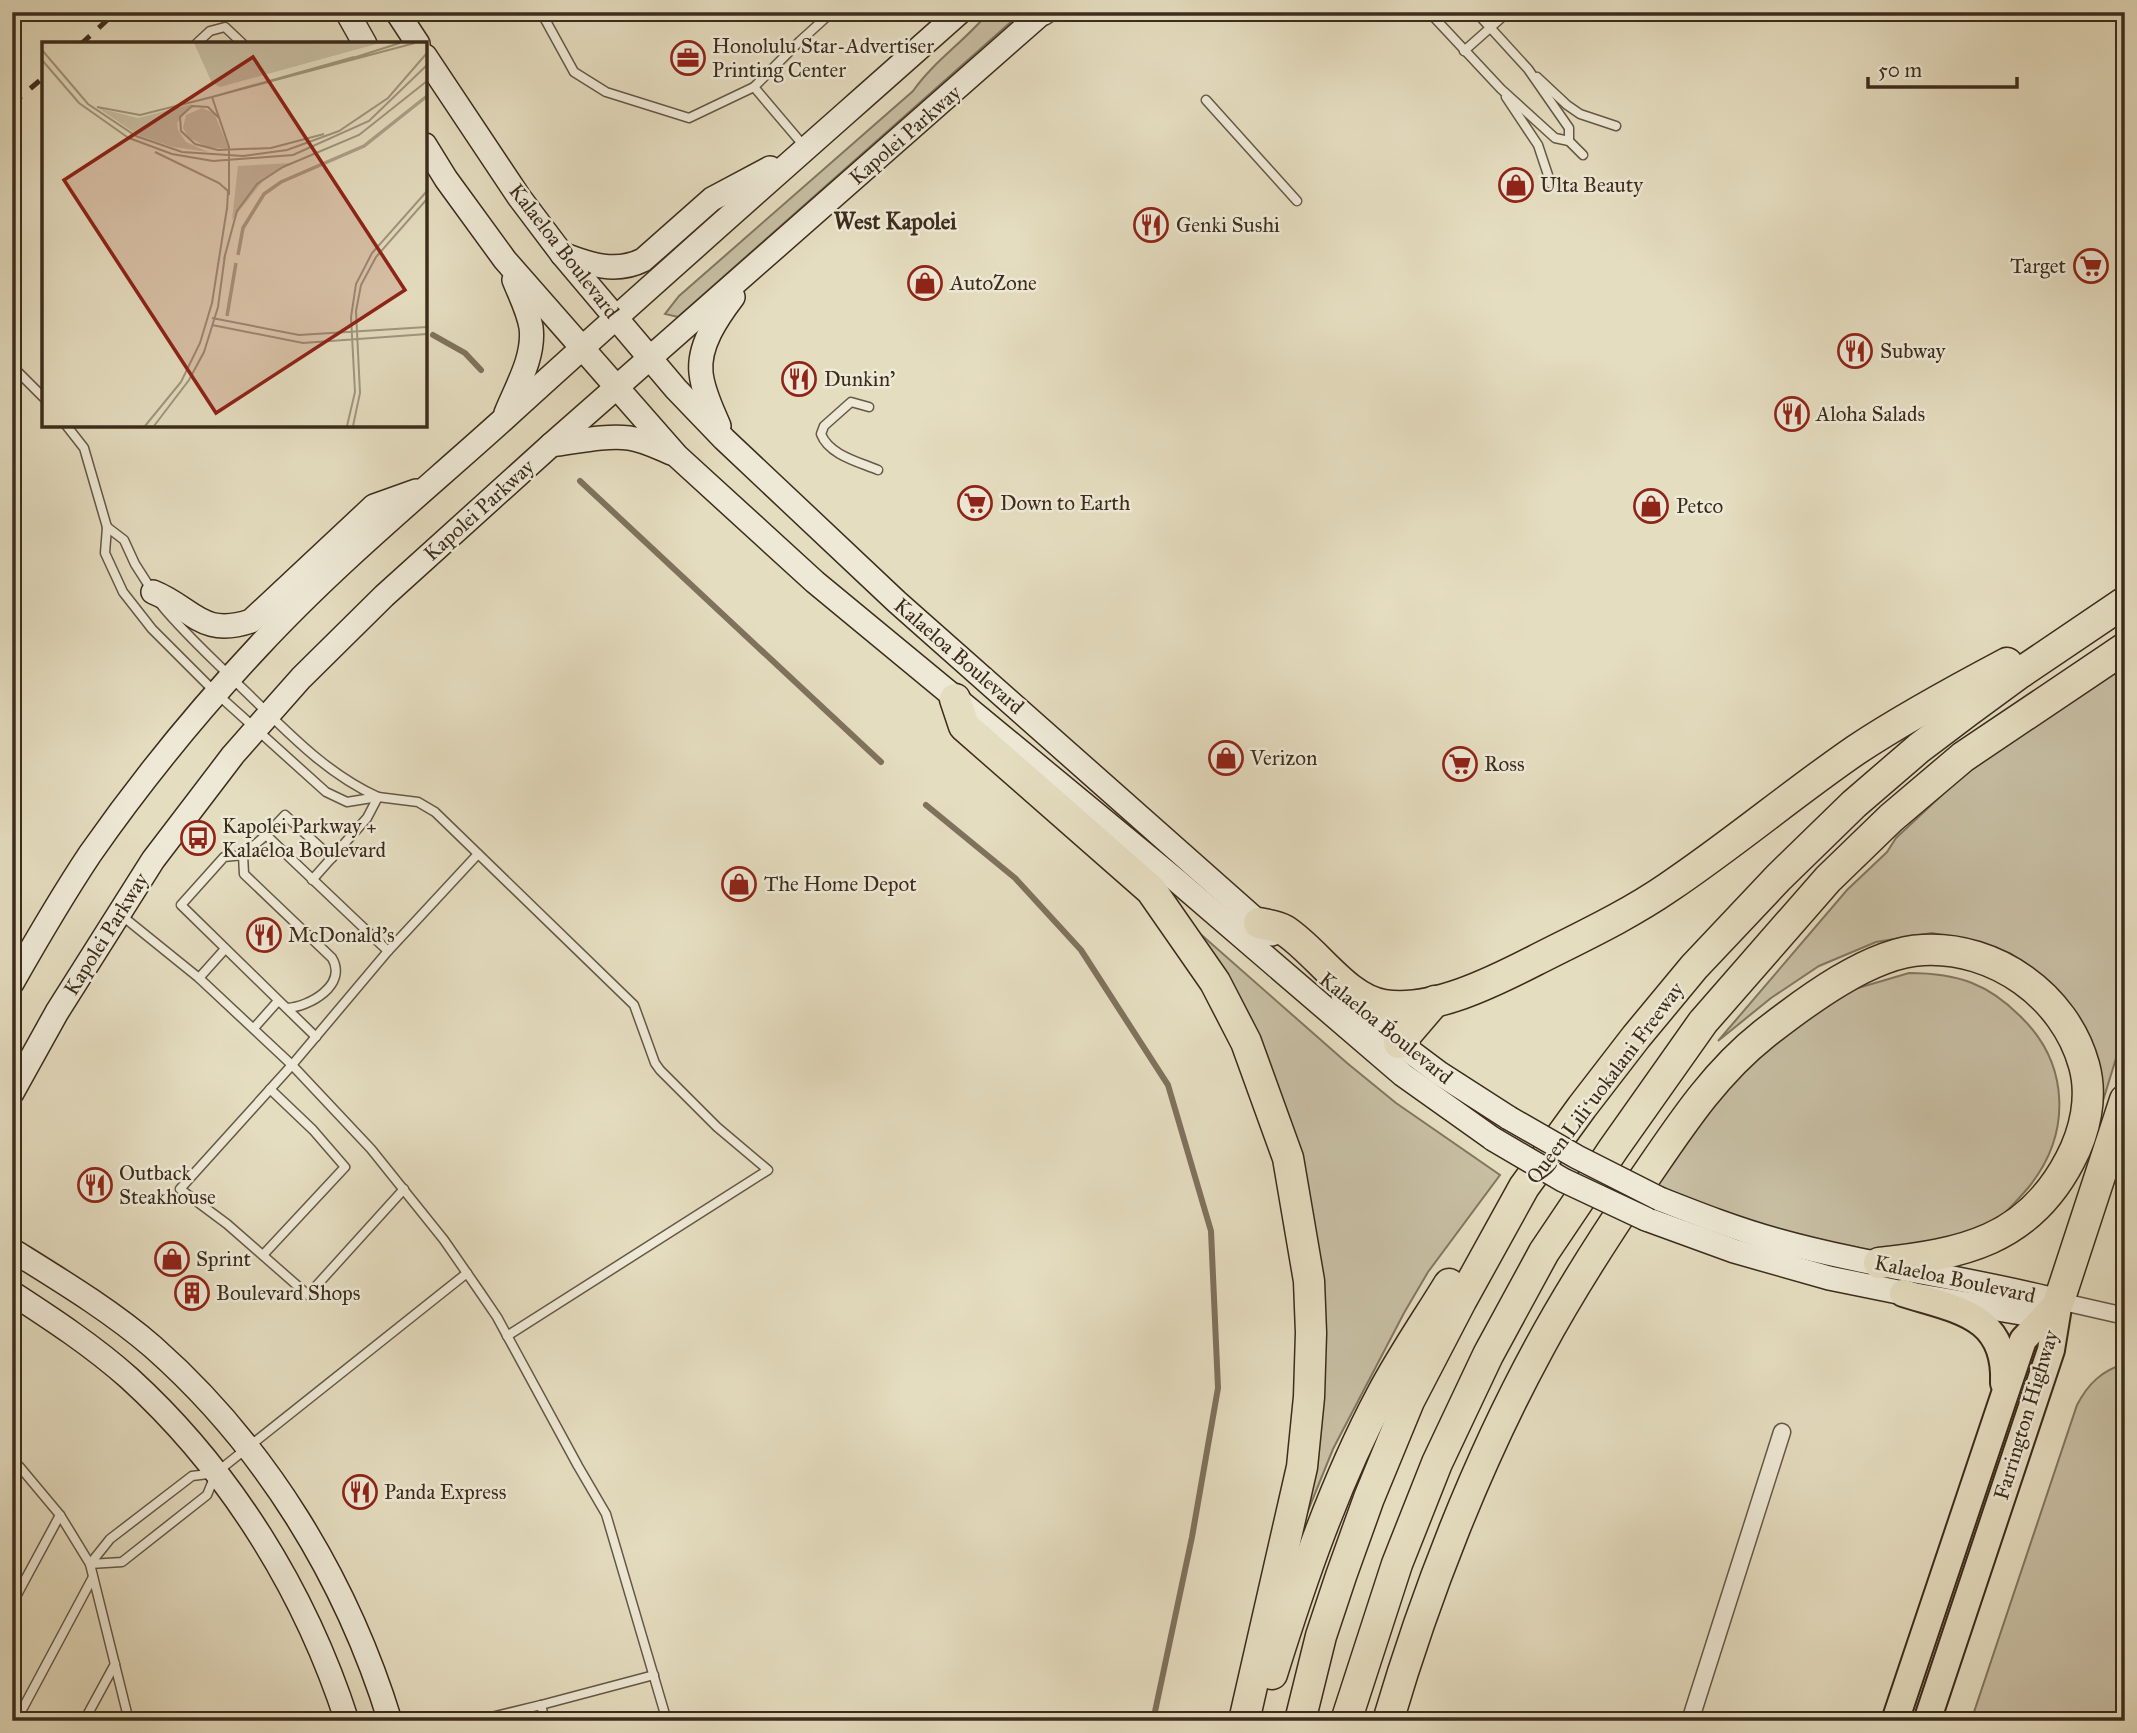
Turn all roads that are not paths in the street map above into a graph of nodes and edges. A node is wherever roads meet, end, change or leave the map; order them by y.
1 (347, 12) edge
2 (397, 12) edge
3 (541, 12) edge
4 (832, 12) edge
5 (960, 12) edge
6 (1043, 12) edge
7 (1059, 12) edge
8 (1429, 12) edge
9 (1476, 12) edge
10 (1508, 12) edge
11 (1490, 28) junction
12 (198, 42) edge
13 (241, 42) edge
14 (364, 42) edge
15 (417, 42) edge
16 (1008, 43) junction
17 (1464, 51) junction
18 (427, 59) edge
19 (1528, 69) junction
20 (754, 87) junction
21 (1501, 89) junction
22 (1206, 100) dead end
23 (1616, 126) dead end
24 (1569, 141) junction
25 (427, 148) edge
26 (807, 148) junction
27 (1583, 155) dead end
28 (1551, 184) dead end
29 (1297, 201) dead end
30 (562, 254) junction
31 (505, 260) junction
32 (752, 269) junction
33 (615, 316) junction
34 (580, 347) junction
35 (651, 359) junction
36 (12, 366) edge
37 (617, 388) junction
38 (42, 396) edge
39 (869, 407) dead end
40 (504, 419) junction
41 (68, 427) edge
42 (724, 439) junction
43 (551, 445) junction
44 (677, 456) junction
45 (878, 470) dead end
46 (426, 488) junction
47 (107, 527) junction
48 (153, 592) junction
49 (2125, 601) edge
50 (2125, 648) edge
51 (224, 685) junction
52 (956, 699) junction
53 (261, 721) junction
54 (378, 797) junction
55 (266, 835) junction
56 (478, 854) junction
57 (243, 855) junction
58 (331, 858) junction
59 (313, 880) junction
60 (118, 913) junction
61 (1259, 923) junction
62 (225, 949) junction
63 (388, 951) junction
64 (198, 978) junction
65 (12, 983) edge
66 (278, 1000) junction
67 (1436, 1001) junction
68 (287, 1008) junction
69 (254, 1028) junction
70 (316, 1037) junction
71 (1399, 1043) junction
72 (292, 1065) junction
73 (270, 1089) junction
74 (12, 1093) edge
75 (2125, 1100) edge
76 (1524, 1187) junction
77 (404, 1189) junction
78 (12, 1250) edge
79 (263, 1255) junction
80 (1879, 1263) junction
81 (467, 1273) junction
82 (12, 1293) edge
83 (1903, 1293) junction
84 (2059, 1301) junction
85 (2125, 1315) edge
86 (507, 1336) junction
87 (2003, 1394) junction
88 (1782, 1432) dead end
89 (248, 1448) junction
90 (216, 1473) junction
91 (12, 1479) edge
92 (60, 1515) junction
93 (90, 1564) junction
94 (93, 1577) junction
95 (12, 1604) edge
96 (115, 1664) junction
97 (654, 1675) junction
98 (541, 1705) junction
99 (513, 1716) edge
100 (481, 1720) edge
101 (16, 1721) edge
102 (84, 1721) edge
103 (129, 1721) edge
104 (347, 1721) edge
105 (390, 1721) edge
106 (545, 1721) edge
107 (667, 1721) edge
108 (1244, 1721) edge
109 (1257, 1721) edge
110 (1300, 1721) edge
111 (1346, 1721) edge
112 (1388, 1721) edge
113 (1690, 1721) edge
114 (1895, 1721) edge
115 (1927, 1721) edge

1 - 14 main road
2 - 15 main road
3 - 20 lane
4 - 20 lane
5 - 26 main road
6 - 16 main road, Kapolei Parkway
7 - 16 lane
8 - 17 lane
9 - 11 lane
10 - 11 lane
11 - 17 lane
11 - 19 lane
12 - 13 lane
16 - 32 main road, Kapolei Parkway
17 - 21 lane
18 - 30 main road, Kalaeloa Boulevard
19 - 23 lane
19 - 24 lane
20 - 26 lane
21 - 24 lane
21 - 28 lane
22 - 29 lane
24 - 27 lane
25 - 31 main road, Kalaeloa Boulevard
26 - 30 main road
26 - 33 main road
30 - 33 main road, Kalaeloa Boulevard
31 - 34 main road, Kalaeloa Boulevard
31 - 40 main road
32 - 35 main road, Kapolei Parkway
32 - 42 main road
33 - 34 main road
33 - 35 main road, Kalaeloa Boulevard
34 - 37 main road, Kalaeloa Boulevard
34 - 40 main road
35 - 37 main road, Kapolei Parkway
35 - 42 main road, Kalaeloa Boulevard
36 - 38 lane
37 - 43 main road, Kapolei Parkway
37 - 44 main road, Kalaeloa Boulevard
39 - 45 lane
40 - 46 main road
41 - 47 lane
42 - 61 main road, Kalaeloa Boulevard
43 - 44 main road
43 - 53 main road, Kapolei Parkway
44 - 52 main road, Kalaeloa Boulevard
46 - 48 main road
46 - 51 main road
47 - 48 lane
47 - 51 lane
48 - 51 lane
49 - 67 highway
49 - 76 highway, Queen Liliʻuokalani Freeway
50 - 111 highway, Queen Liliʻuokalani Freeway
51 - 53 lane
51 - 53 lane
51 - 65 main road
52 - 83 main road, Kalaeloa Boulevard, bridge
52 - 108 highway
53 - 54 lane
53 - 54 lane
53 - 60 main road, Kapolei Parkway
54 - 56 lane
54 - 58 lane
55 - 57 lane
55 - 58 lane
55 - 59 lane
56 - 63 lane
56 - 86 lane
57 - 62 lane
57 - 68 lane
58 - 59 lane
59 - 63 lane
60 - 64 lane
60 - 74 main road, Kapolei Parkway
61 - 67 highway
61 - 71 main road, Kalaeloa Boulevard
62 - 64 lane
62 - 66 lane
63 - 70 lane
64 - 69 lane
66 - 68 lane
66 - 69 lane
67 - 71 highway
68 - 70 lane
69 - 72 lane
70 - 72 lane
71 - 80 main road, Kalaeloa Boulevard, bridge
72 - 73 lane
72 - 77 lane
73 - 79 lane
73 - 79 lane
75 - 84 highway
76 - 109 highway
76 - 110 highway, Queen Liliʻuokalani Freeway
77 - 79 lane
77 - 81 lane
78 - 89 main road
80 - 84 main road, Kalaeloa Boulevard
80 - 112 highway
81 - 86 lane
81 - 89 lane
82 - 90 main road
83 - 84 main road, Kalaeloa Boulevard
83 - 87 main road
84 - 85 street
84 - 87 main road, Farrington Highway
84 - 115 main road, Farrington Highway
86 - 97 lane
87 - 114 main road, Farrington Highway
88 - 113 street
89 - 90 lane
89 - 105 main road
90 - 93 lane
90 - 93 lane
90 - 104 main road
91 - 92 lane
92 - 93 lane
92 - 95 lane
93 - 94 lane
94 - 96 lane
94 - 101 lane
96 - 102 lane
96 - 103 lane
97 - 98 lane
97 - 107 lane
98 - 99 lane
98 - 106 lane
99 - 100 lane

